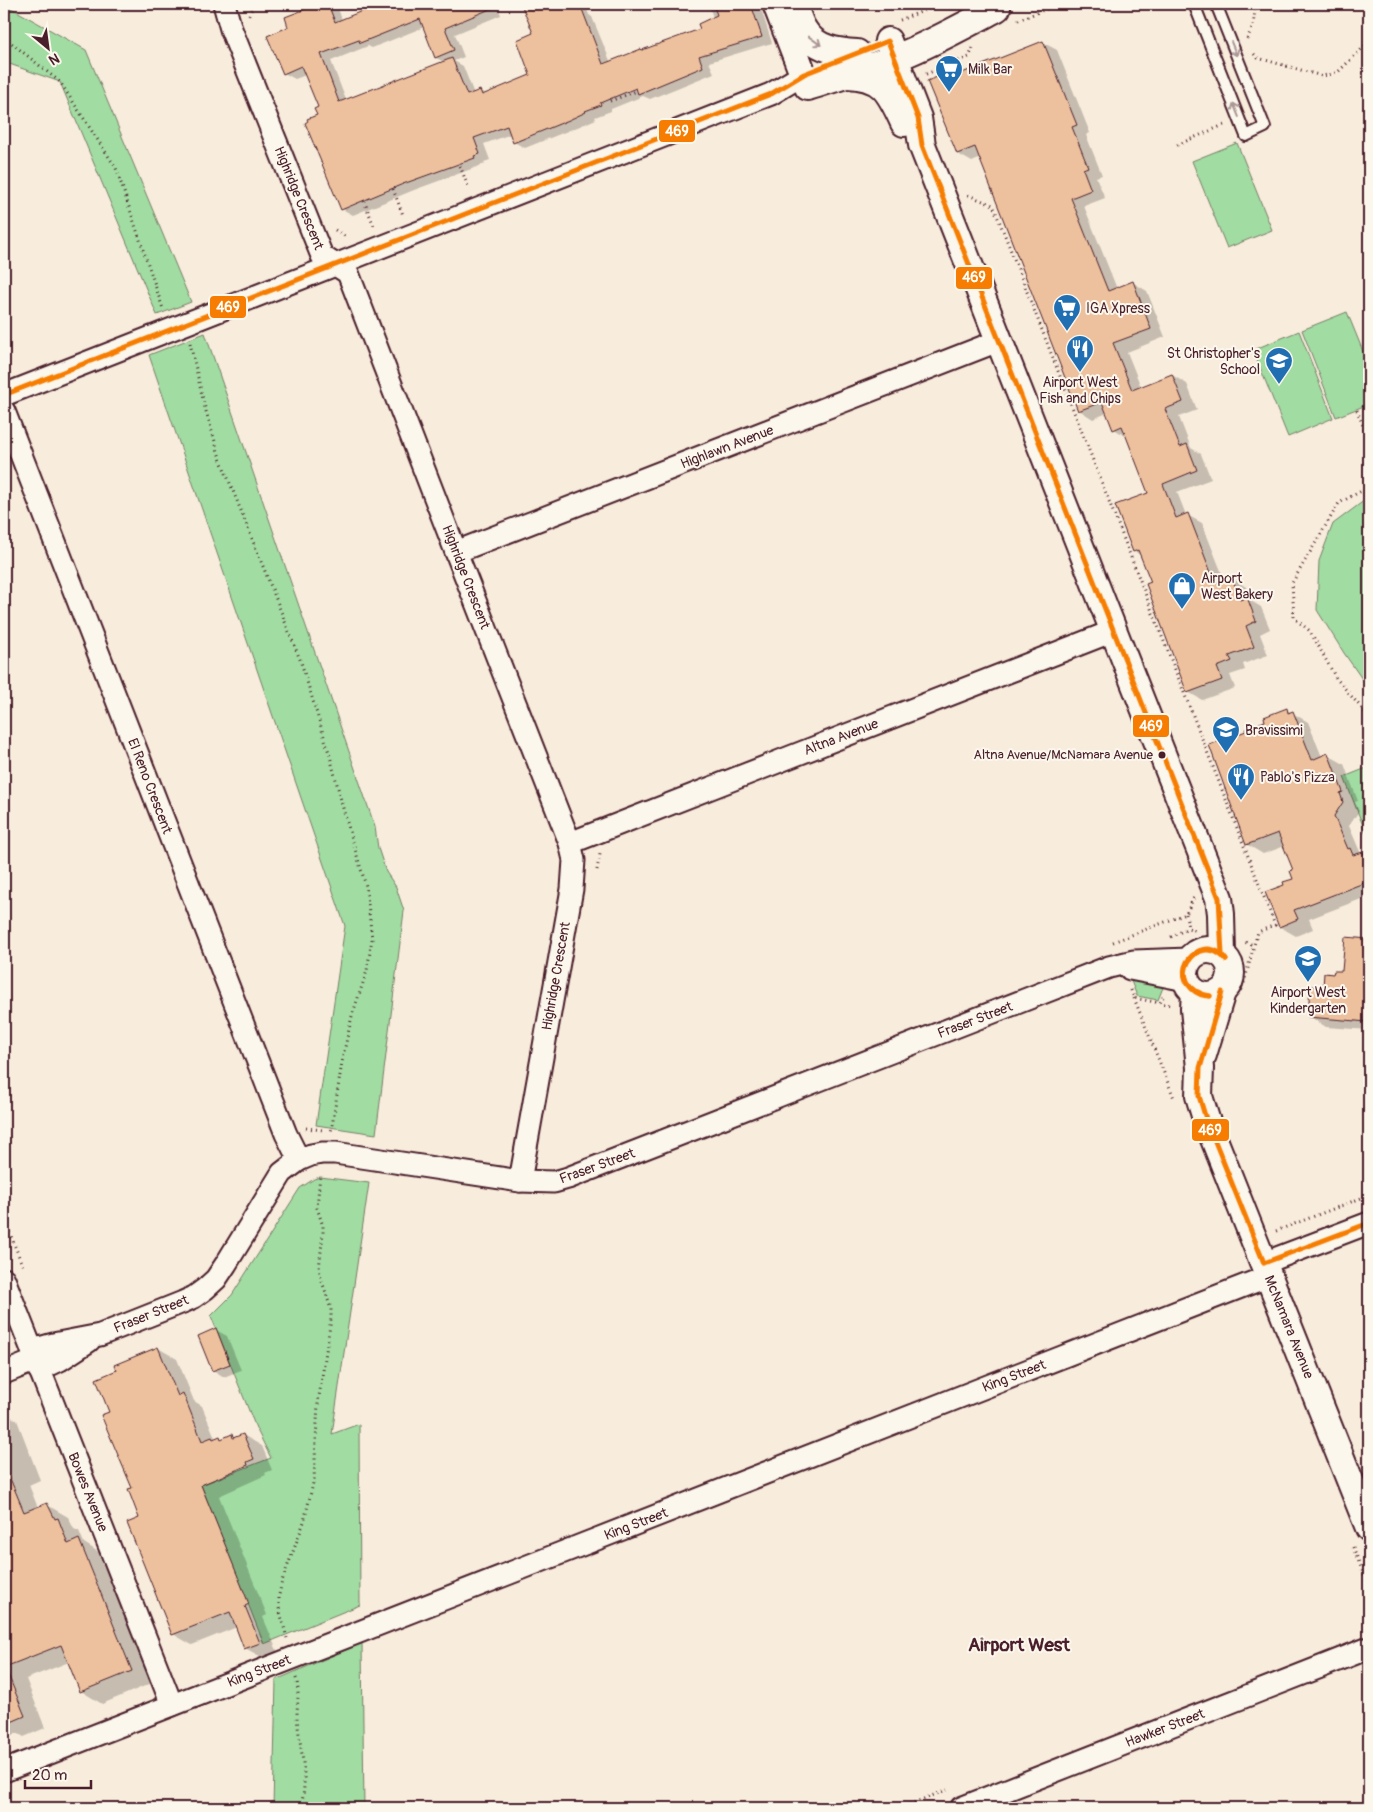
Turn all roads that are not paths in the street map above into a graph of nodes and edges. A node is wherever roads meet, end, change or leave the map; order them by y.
1 (224, 4) edge
2 (776, 4) edge
3 (793, 4) edge
4 (1194, 4) edge
5 (1216, 4) edge
6 (1002, 6) edge
7 (891, 49) junction
8 (852, 64) junction
9 (806, 81) junction
10 (922, 145) junction
11 (335, 264) junction
12 (998, 341) junction
13 (4, 395) edge
14 (4, 411) edge
15 (456, 552) junction
16 (1113, 631) junction
17 (570, 843) junction
18 (1202, 958) junction
19 (1222, 992) junction
20 (1200, 1068) junction
21 (299, 1160) junction
22 (520, 1181) junction
23 (1369, 1223) edge
24 (1266, 1270) junction
25 (4, 1279) edge
26 (36, 1360) junction
27 (4, 1372) edge
28 (1369, 1528) edge
29 (1369, 1648) edge
30 (172, 1705) junction
31 (4, 1771) edge
32 (961, 1808) edge

1 - 11 street, Highridge Crescent
2 - 9 street
3 -> 8 street, McNamara Avenue
5 -> 4 lane
6 - 7 street
7 - 8 street
7 - 10 street, McNamara Avenue
8 - 9 street
8 - 10 street, McNamara Avenue
9 - 11 street
10 - 12 street, McNamara Avenue
11 - 13 street
11 - 15 street, Highridge Crescent
12 - 15 street, Highlawn Avenue
12 - 16 street, McNamara Avenue
14 - 21 street, El Reno Crescent
15 - 17 street, Highridge Crescent
16 - 17 street, Altna Avenue
16 - 18 street, McNamara Avenue
17 - 22 street, Highridge Crescent
18 - 19 street
18 - 19 street, McNamara Avenue
18 - 20 street, McNamara Avenue
18 - 22 street, Fraser Street
19 - 20 street, McNamara Avenue
20 - 24 street, McNamara Avenue
21 - 22 street, Fraser Street
21 - 26 street, Fraser Street
23 - 24 street, King Street
24 - 28 street, McNamara Avenue
24 - 30 street, King Street
25 - 26 street, Bowes Avenue
26 - 27 street, Fraser Street
26 - 30 street, Bowes Avenue
29 - 32 street, Hawker Street
30 - 31 street, King Street

